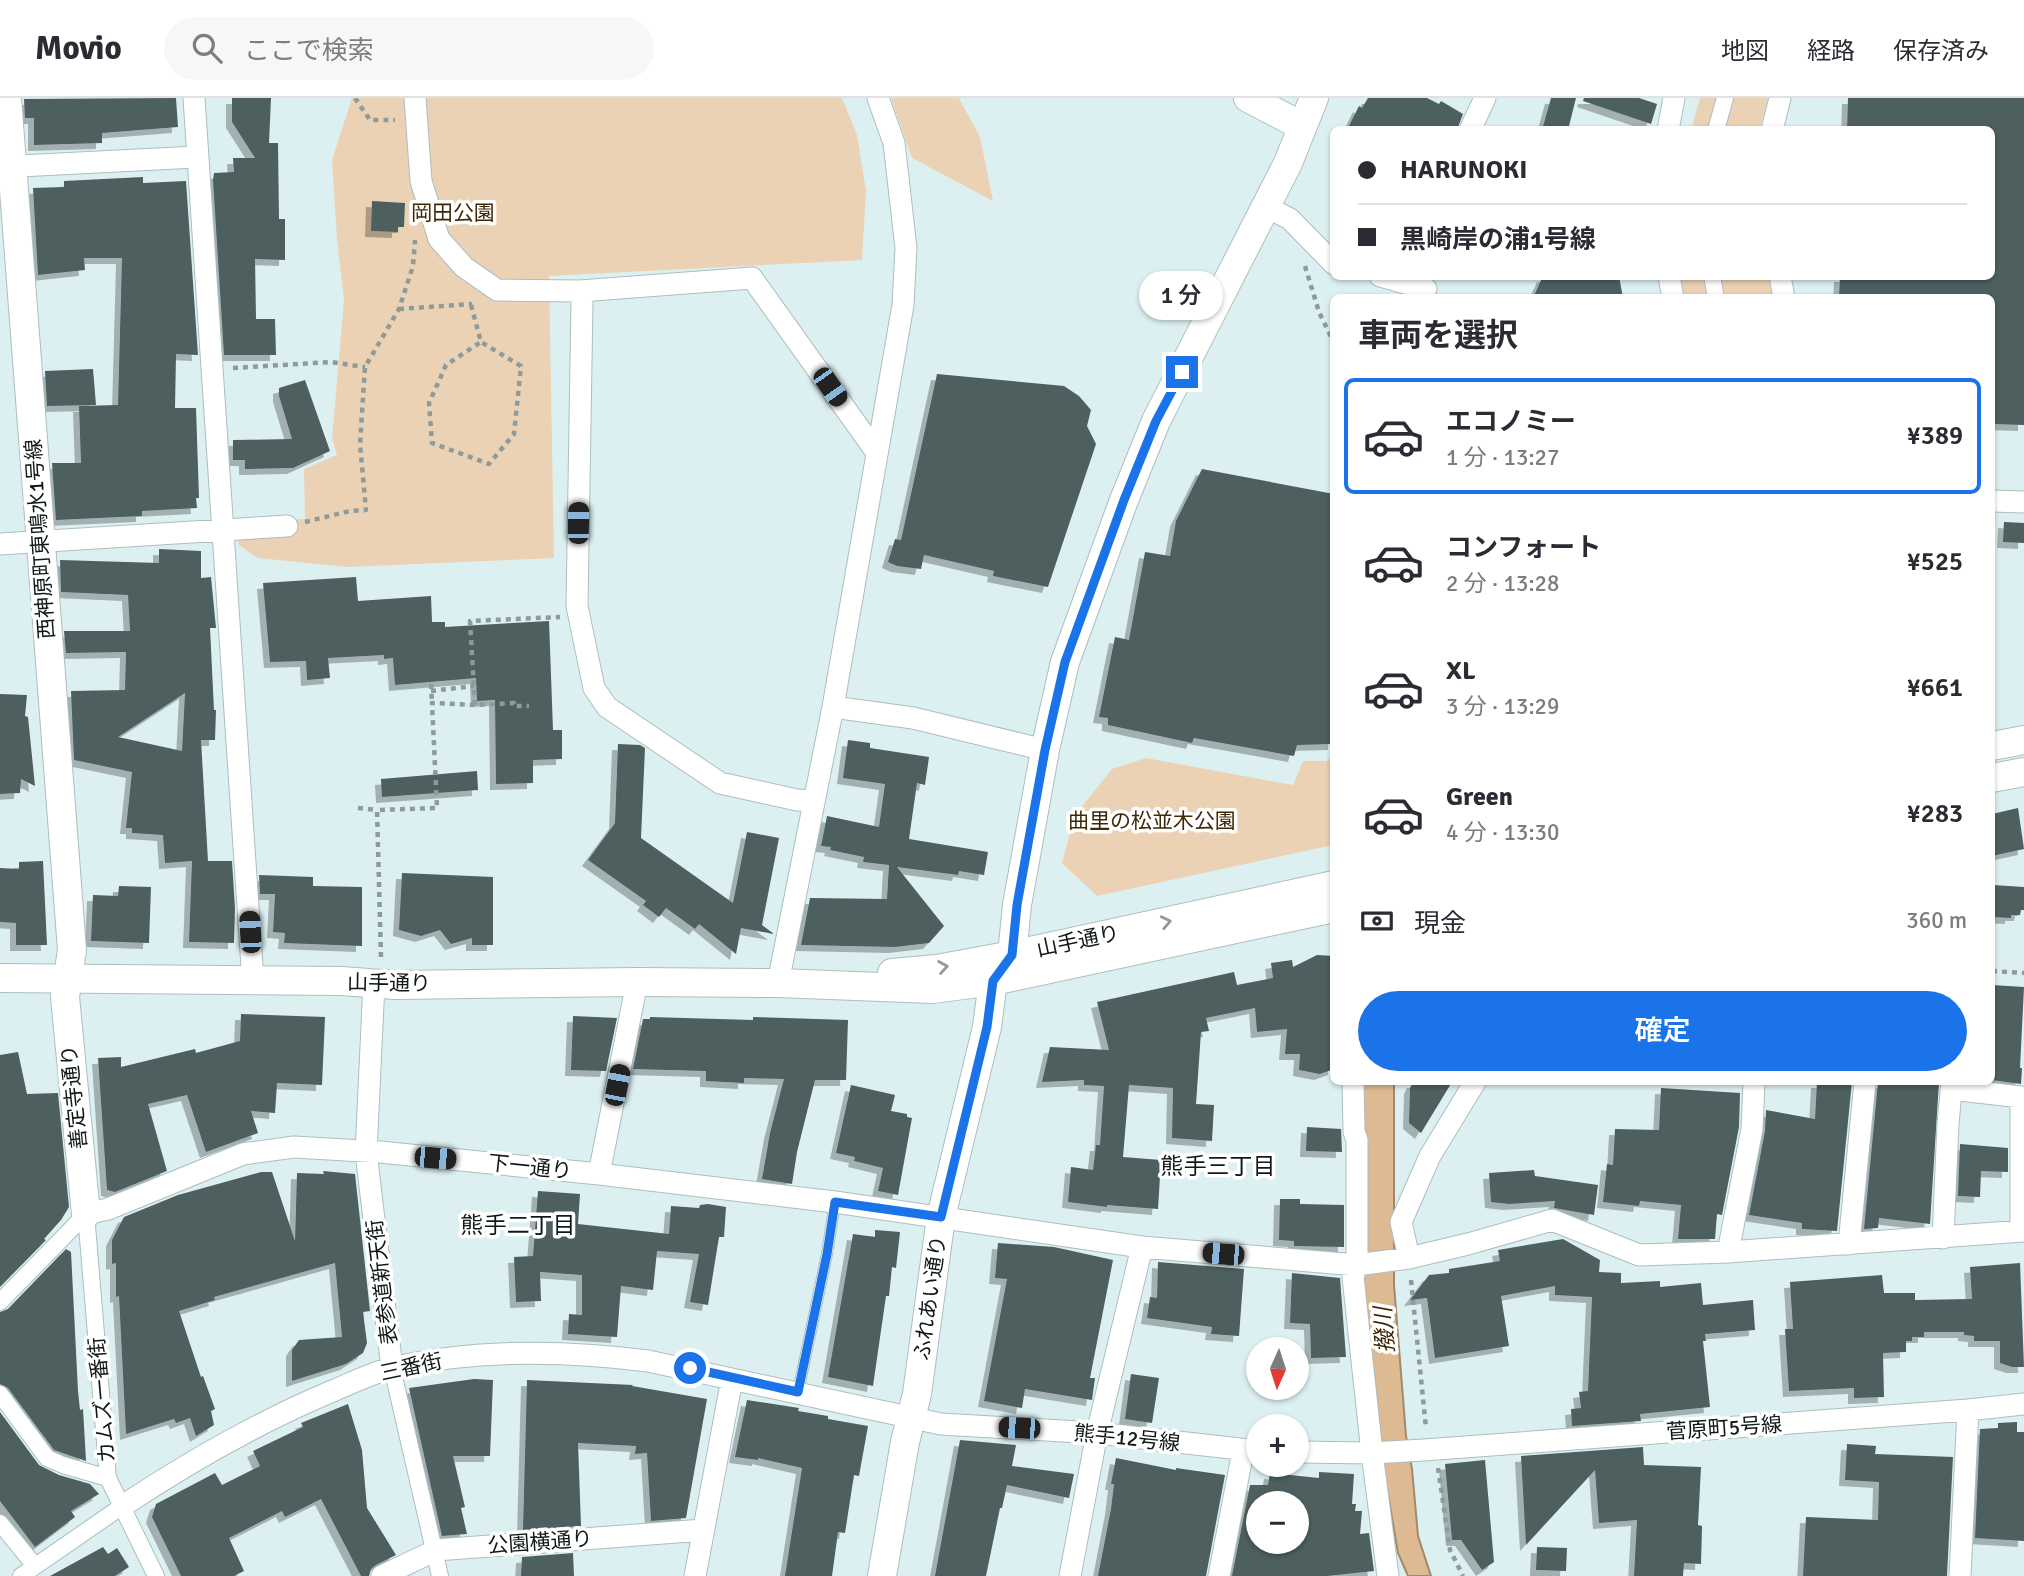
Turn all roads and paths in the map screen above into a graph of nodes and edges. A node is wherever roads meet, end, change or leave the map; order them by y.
1 (7, 98) edge
2 (194, 98) edge
3 (355, 98) edge
4 (415, 98) edge
5 (878, 98) edge
6 (1248, 98) edge
7 (1314, 98) edge
8 (1485, 98) edge
9 (1674, 98) edge
10 (1724, 98) edge
11 (1780, 98) edge
12 (416, 120) junction
13 (1302, 125) junction
14 (1473, 126) edge
15 (1669, 126) edge
16 (1717, 126) edge
17 (1773, 126) edge
18 (196, 157) junction
19 (6, 167) edge
20 (1265, 206) junction
21 (416, 229) dead end
22 (1303, 258) dead end
23 (1330, 260) edge
24 (1407, 280) edge
25 (1426, 289) dead end
26 (497, 290) junction
27 (580, 291) junction
28 (471, 305) junction
29 (400, 309) junction
30 (1330, 335) edge
31 (481, 342) junction
32 (365, 367) junction
33 (213, 370) junction
34 (877, 453) junction
35 (1995, 501) edge
36 (2024, 502) edge
37 (287, 526) joint
38 (222, 530) junction
39 (40, 541) junction
40 (0, 544) edge
41 (562, 617) dead end
42 (431, 684) dead end
43 (474, 687) junction
44 (431, 691) junction
45 (432, 703) junction
46 (475, 705) junction
47 (530, 706) dead end
48 (833, 707) junction
49 (2024, 740) edge
50 (1995, 745) edge
51 (1045, 750) junction
52 (2024, 772) edge
53 (1995, 777) edge
54 (813, 802) junction
55 (358, 808) dead end
56 (377, 810) junction
57 (1330, 886) edge
58 (1330, 909) edge
59 (1012, 955) junction
60 (378, 970) junction
61 (1995, 971) edge
62 (2024, 973) edge
63 (0, 978) edge
64 (66, 979) junction
65 (993, 981) junction
66 (253, 982) junction
67 (637, 982) junction
68 (778, 984) junction
69 (1353, 1085) edge
70 (1473, 1085) edge
71 (1754, 1085) edge
72 (1865, 1085) edge
73 (1952, 1086) edge
74 (366, 1153) junction
75 (599, 1174) junction
76 (835, 1202) junction
77 (86, 1214) junction
78 (941, 1217) junction
79 (2023, 1231) edge
80 (1944, 1238) junction
81 (1849, 1244) junction
82 (1142, 1247) junction
83 (1728, 1252) junction
84 (1409, 1258) junction
85 (1357, 1265) junction
86 (0, 1303) edge
87 (392, 1368) junction
88 (732, 1379) junction
89 (798, 1392) junction
90 (0, 1394) edge
91 (2024, 1404) edge
92 (1968, 1410) junction
93 (912, 1418) junction
94 (1097, 1433) junction
95 (1429, 1449) junction
96 (1246, 1450) edge
97 (1309, 1452) edge
98 (1372, 1453) junction
99 (1246, 1471) edge
100 (108, 1478) junction
101 (121, 1507) junction
102 (0, 1523) edge
103 (703, 1530) junction
104 (436, 1550) junction
105 (35, 1566) junction
106 (21, 1576) edge
107 (156, 1576) edge
108 (382, 1576) edge
109 (440, 1576) edge
110 (695, 1576) edge
111 (882, 1576) edge
112 (1070, 1576) edge
113 (1219, 1576) edge
114 (1388, 1576) edge
115 (1463, 1576) edge
116 (1960, 1576) edge

1 - 19 street, 西神原町東鳴水1号線
2 - 18 street
3 - 12 path
4 - 12 street
5 - 34 street
6 - 13 street
7 - 13 street
8 - 14 street
9 - 15 street
10 - 16 street
11 - 17 street
12 - 26 street
13 - 20 street
18 - 19 street
18 - 33 street
19 - 39 street, 西神原町東鳴水1号線
20 - 23 street
20 - 51 street
21 - 29 path
22 - 30 path
24 - 25 street
26 - 27 street
26 - 28 path
27 - 34 street
27 - 54 street
28 - 29 path
28 - 31 path
29 - 32 path
31 - 31 path
32 - 33 path
32 - 37 path
33 - 38 street
34 - 48 street
35 - 36 street
37 - 38 street
38 - 39 street
38 - 66 street
39 - 40 street
39 - 64 street, 西神原町東鳴水1号線
41 - 43 path
42 - 44 path
43 - 44 path
43 - 46 path
44 - 45 path
45 - 46 path
45 - 56 path
46 - 47 path
48 - 51 street
48 - 54 street
49 - 50 street
51 - 59 street
52 - 53 street
54 - 68 street
55 - 56 path
56 - 60 path
59 -> 57 street, 山手通り
58 - 65 street, 山手通り
59 - 65 street
68 -> 59 street, 山手通り
60 - 66 street, 山手通り
60 - 67 street, 山手通り
60 - 74 street, 表参道新天街
61 - 62 path
63 - 64 street, 山手通り
64 - 66 street, 山手通り
64 - 77 street, 善定寺通り
65 - 68 street, 山手通り
65 - 78 street, ふれあい通り
67 - 68 street, 山手通り
67 - 75 street
69 - 85 street
70 - 84 street
71 - 83 street
72 - 81 street
73 - 79 street
73 - 80 street
74 - 75 street, 下一通り
74 - 77 street, 下一通り
74 - 87 street, 表参道新天街
75 - 76 street, 下一通り
76 - 78 street, 下一通り
76 - 89 lane
77 - 86 street
77 - 100 street, カムズ一番街
78 - 82 street, 下一通り
78 - 93 street, ふれあい通り
79 - 80 street, 下一通り
80 - 81 street, 下一通り
81 - 83 street, 下一通り
82 - 85 street, 下一通り
82 - 94 street
83 - 84 street, 下一通り
84 - 85 street, 下一通り
84 - 95 path
85 - 98 street
87 - 88 street, 三番街
87 - 101 street, 三番街
87 - 104 street, 表参道新天街
88 - 89 street, 三番街
88 - 103 street
89 - 93 street, 三番街
90 - 100 street
91 - 92 street, 菅原町5号線
92 - 95 street, 菅原町5号線
92 - 116 street
93 - 94 street, 熊手12号線
93 - 111 street, ふれあい通り
94 - 96 street, 熊手12号線
94 - 112 street
95 - 98 street, 菅原町5号線
95 - 115 path
97 - 98 street
98 - 114 street
99 - 113 street
100 - 101 street, カムズ一番街
101 - 105 street
101 - 107 street, カムズ一番街
102 - 105 street
103 - 104 street, 公園横通り
103 - 110 street
104 - 108 street, 公園横通り
104 - 109 street, 表参道新天街
105 - 106 street

